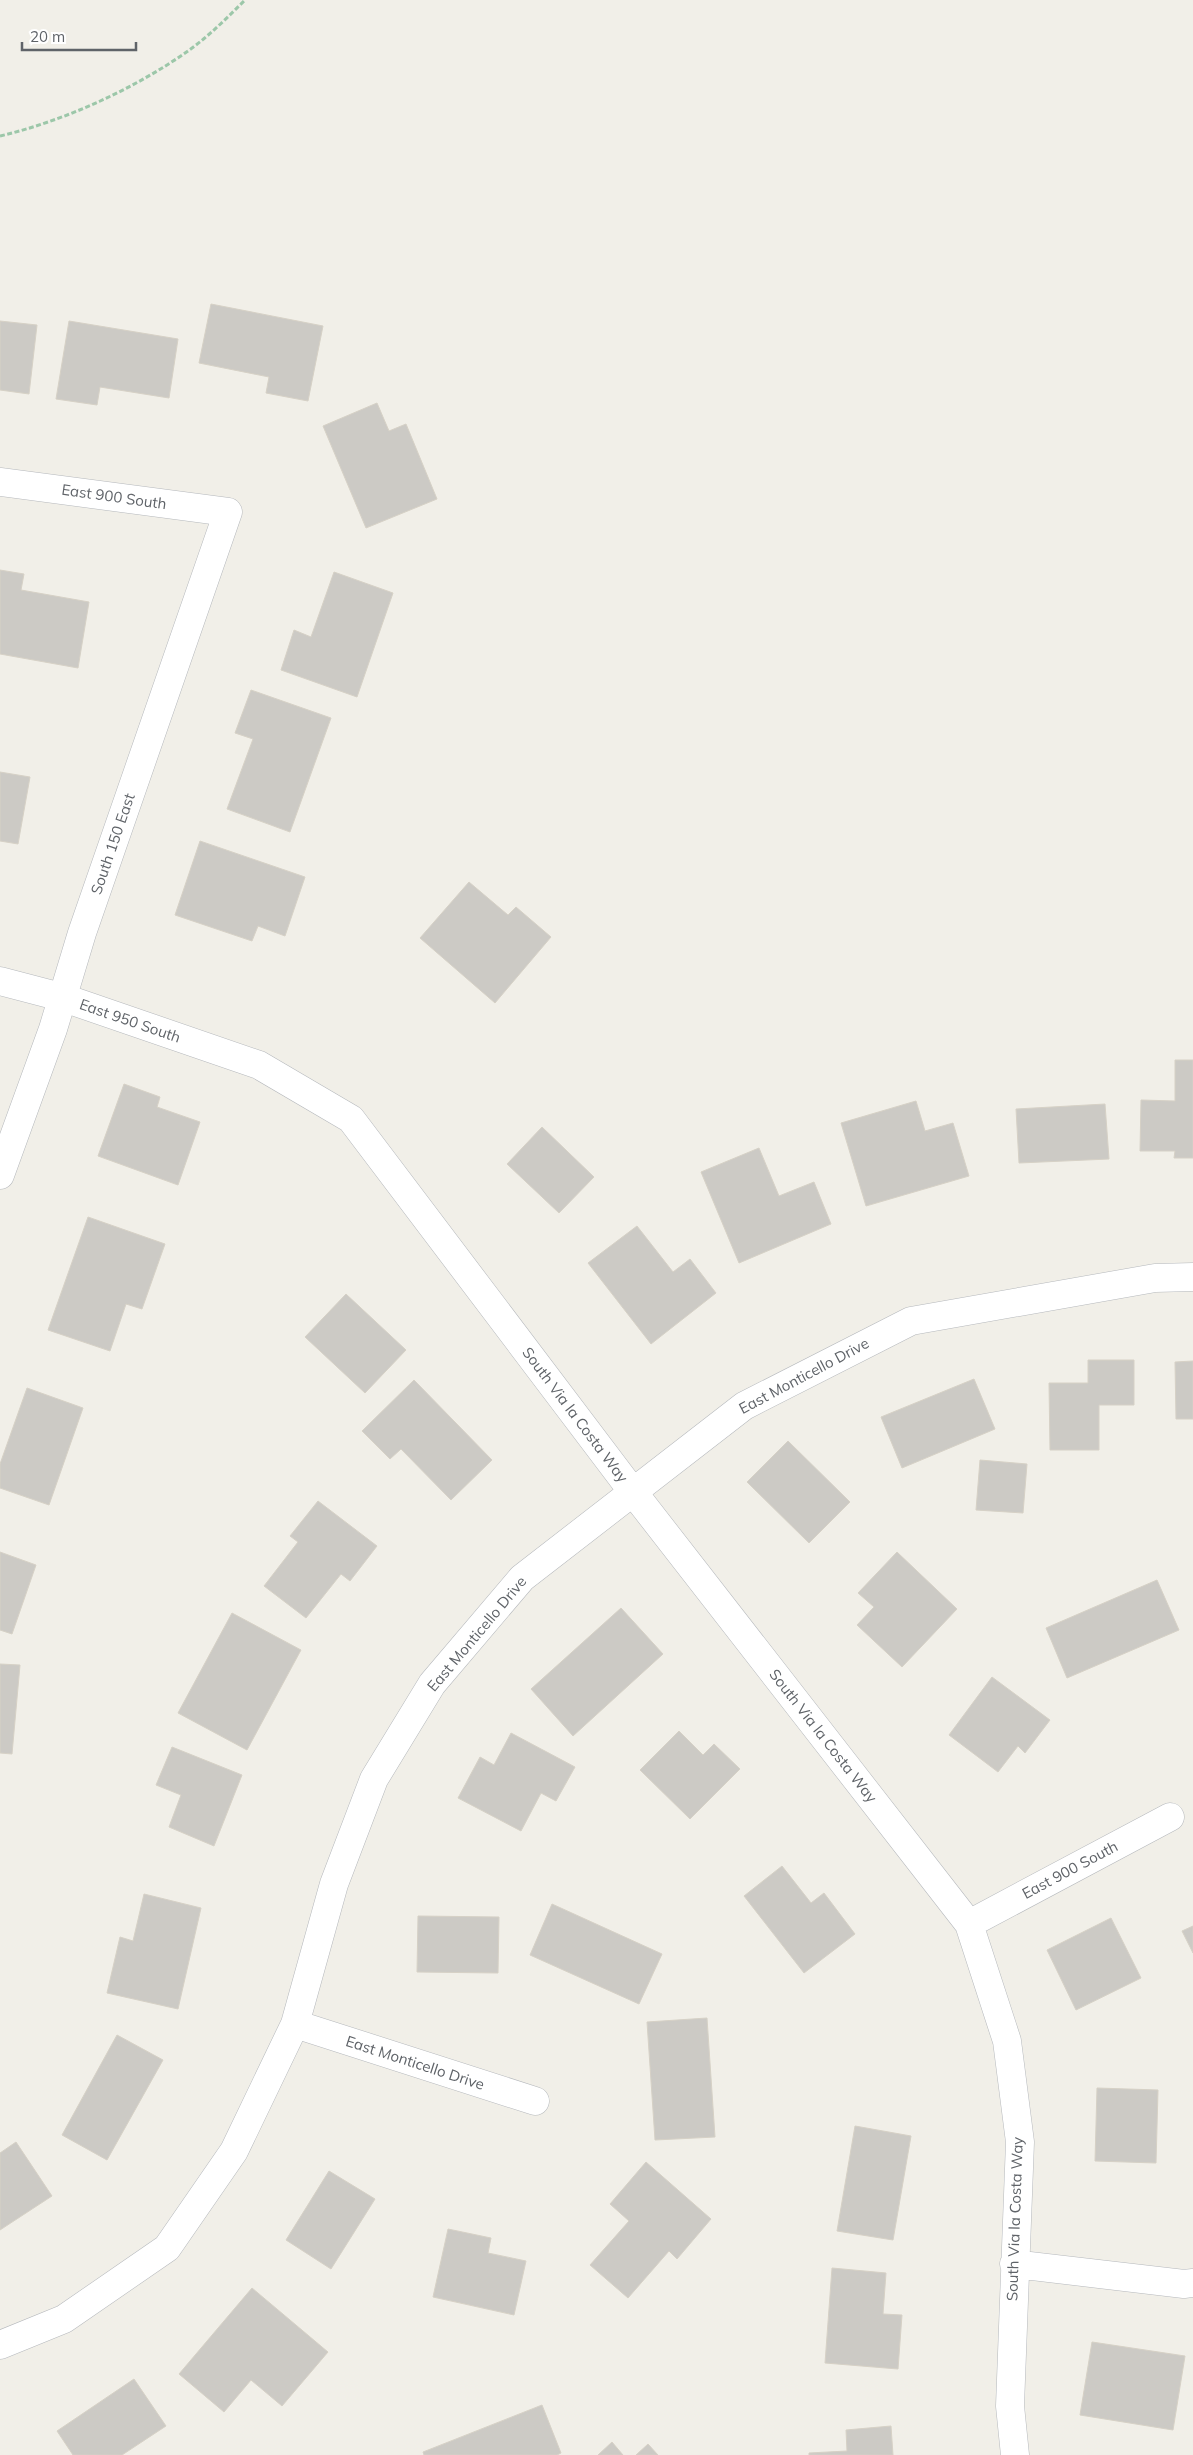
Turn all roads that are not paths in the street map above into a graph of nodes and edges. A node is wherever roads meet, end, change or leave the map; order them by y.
1 (0, 482) edge
2 (228, 512) joint
3 (0, 981) edge
4 (61, 997) junction
5 (351, 1119) joint
6 (0, 1175) edge
7 (1193, 1277) edge
8 (633, 1492) junction
9 (1170, 1817) dead end
10 (970, 1924) junction
11 (295, 2024) junction
12 (534, 2102) dead end
13 (1014, 2264) junction
14 (1193, 2283) edge
15 (0, 2345) edge
16 (1014, 2455) edge

1 - 2 street, East 900 South
2 - 4 street, South 150 East
3 - 4 street, East 950 South
4 - 5 street, East 950 South
4 - 6 street, South 150 East
5 - 8 street, South Via la Costa Way
7 - 8 street, East Monticello Drive
8 - 10 street, South Via la Costa Way
8 - 11 street, East Monticello Drive
9 - 10 street, East 900 South
10 - 13 street, South Via la Costa Way
11 - 12 street, East Monticello Drive
11 - 15 street, East Monticello Drive
13 - 14 street
13 - 16 street, South Via la Costa Way

